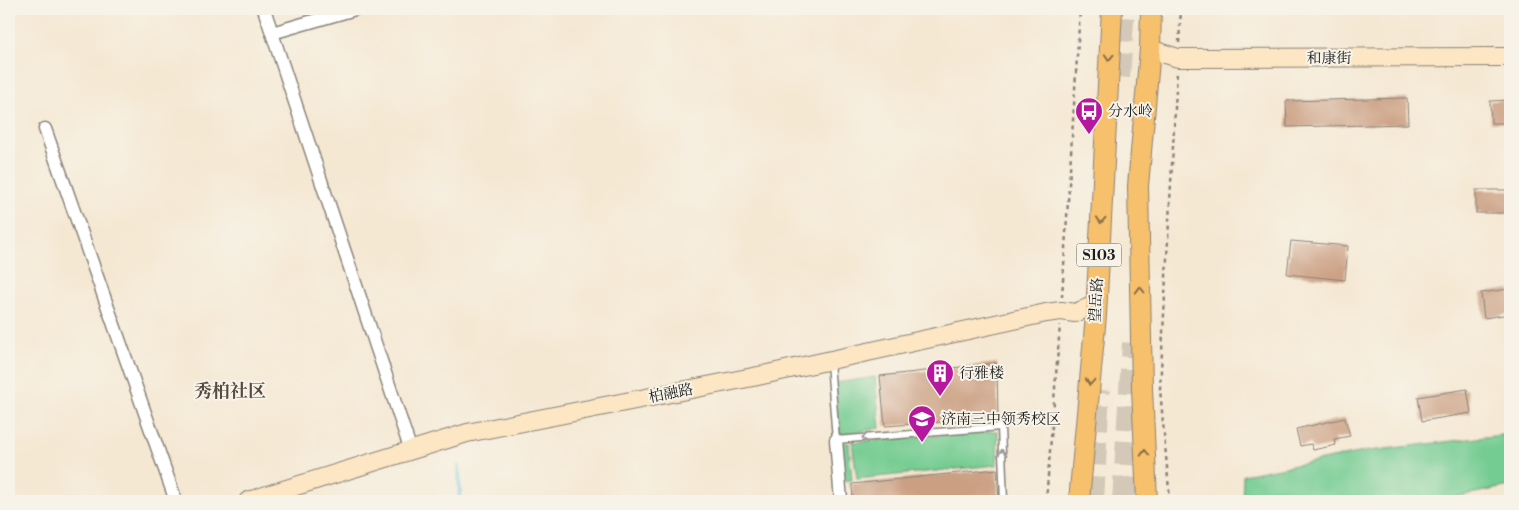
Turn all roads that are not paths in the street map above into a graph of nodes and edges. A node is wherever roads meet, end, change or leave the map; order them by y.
1 (264, 9) edge
2 (355, 9) edge
3 (1112, 9) edge
4 (1151, 9) edge
5 (317, 14) edge
6 (272, 33) junction
7 (1150, 49) junction
8 (1510, 58) edge
9 (45, 129) dead end
10 (1097, 304) junction
11 (830, 360) junction
12 (836, 440) junction
13 (411, 451) junction
14 (1080, 500) edge
15 (176, 501) edge
16 (248, 501) edge
17 (841, 501) edge
18 (1004, 501) edge
19 (1147, 501) edge

1 - 6 street
2 - 5 street
3 -> 10 main road, 望岳路 / S103
4 - 7 main road, S103
5 - 6 street
6 - 13 street
7 - 8 street, 和康街
19 -> 7 main road, S103
9 - 15 street
10 - 11 street, 柏融路
10 -> 14 main road, 望岳路 / S103
11 - 12 lane
11 - 13 street, 柏融路
12 - 17 street
18 -> 12 lane
13 - 16 street, 柏融路

